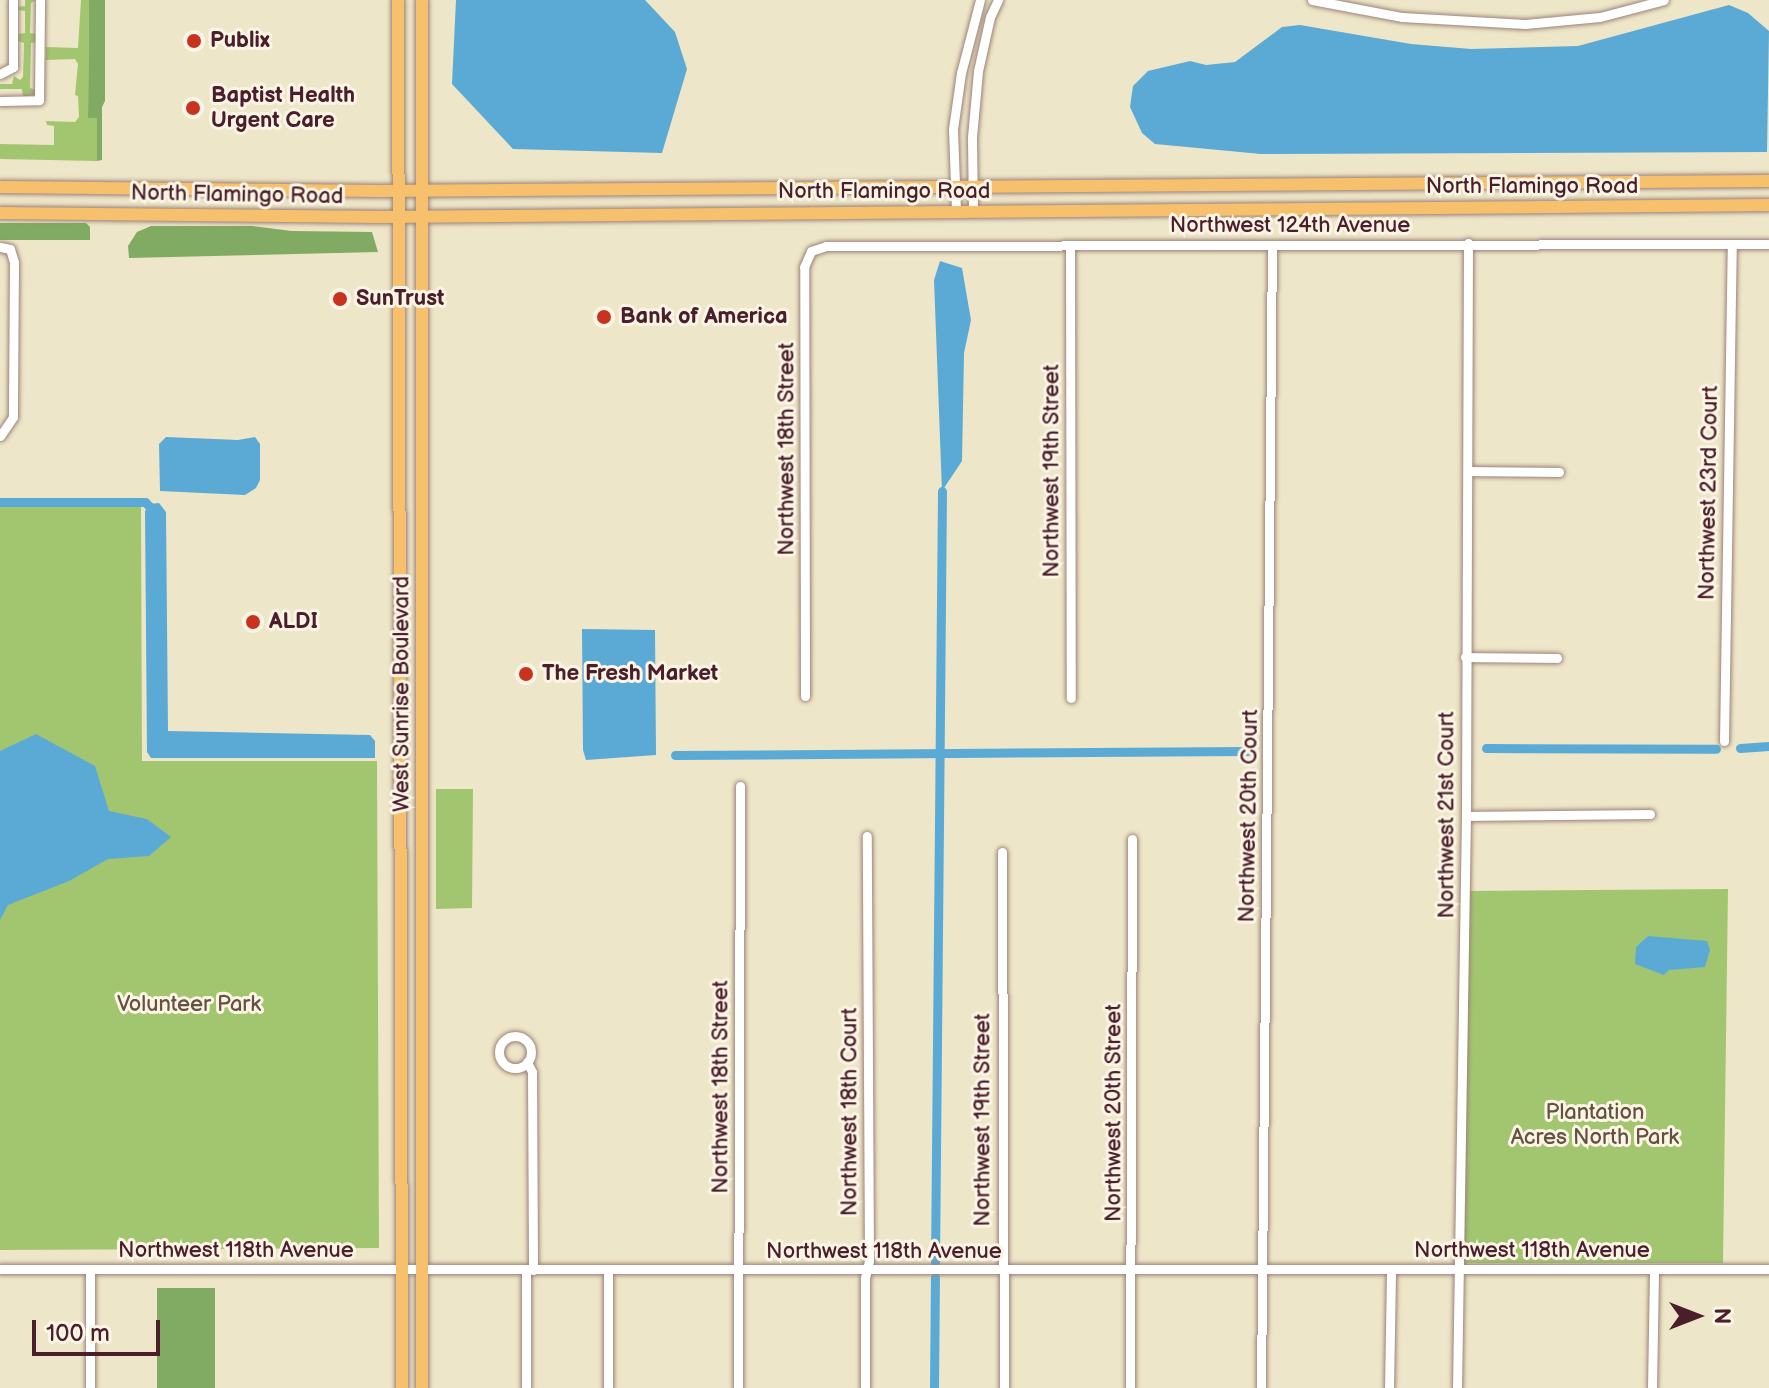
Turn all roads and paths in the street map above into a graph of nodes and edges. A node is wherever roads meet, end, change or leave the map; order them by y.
1 (13, 0) edge
2 (40, 0) edge
3 (398, 0) edge
4 (422, 0) edge
5 (980, 0) edge
6 (998, 0) edge
7 (1312, 0) edge
8 (1664, 0) edge
9 (0, 74) edge
10 (0, 101) edge
11 (1769, 181) edge
12 (954, 186) junction
13 (972, 186) junction
14 (0, 187) edge
15 (399, 191) junction
16 (424, 191) junction
17 (1769, 205) edge
18 (956, 211) junction
19 (973, 211) junction
20 (0, 213) edge
21 (424, 216) junction
22 (399, 217) junction
23 (1468, 243) junction
24 (1769, 244) edge
25 (1070, 245) junction
26 (1272, 245) junction
27 (1732, 245) junction
28 (5, 248) edge
29 (811, 251) joint
30 (0, 436) edge
31 (1468, 471) junction
32 (1559, 472) dead end
33 (1465, 657) junction
34 (1557, 658) dead end
35 (805, 696) dead end
36 (1071, 698) dead end
37 (1724, 741) dead end
38 (740, 786) dead end
39 (1650, 814) dead end
40 (1466, 816) junction
41 (867, 836) dead end
42 (1132, 839) dead end
43 (1002, 852) dead end
44 (527, 1062) dead end
45 (0, 1269) edge
46 (1262, 1269) junction
47 (1391, 1269) junction
48 (1459, 1269) junction
49 (1654, 1269) junction
50 (1769, 1269) edge
51 (90, 1270) junction
52 (401, 1270) junction
53 (422, 1270) junction
54 (530, 1270) junction
55 (738, 1270) junction
56 (867, 1270) junction
57 (1001, 1270) junction
58 (1131, 1270) junction
59 (608, 1271) junction
60 (90, 1388) edge
61 (402, 1388) edge
62 (422, 1388) edge
63 (526, 1388) edge
64 (608, 1388) edge
65 (738, 1388) edge
66 (865, 1388) edge
67 (1004, 1388) edge
68 (1130, 1388) edge
69 (1261, 1388) edge
70 (1389, 1388) edge
71 (1457, 1388) edge
72 (1652, 1388) edge

1 - 9 street
2 - 10 street
3 - 15 highway, West Sunrise Boulevard
4 - 16 highway, West Sunrise Boulevard
5 - 12 street
6 - 13 street
7 - 8 street
11 - 13 highway, North Flamingo Road
12 - 13 highway, North Flamingo Road
12 - 16 highway, North Flamingo Road
12 - 18 street
13 - 19 street
14 - 15 highway, North Flamingo Road
15 - 16 highway, North Flamingo Road
15 - 22 highway, West Sunrise Boulevard
16 - 21 highway, West Sunrise Boulevard
17 - 19 highway, North Flamingo Road
18 - 19 highway, North Flamingo Road
18 - 21 highway, North Flamingo Road
20 - 22 highway, North Flamingo Road
21 - 22 highway, North Flamingo Road
21 - 53 highway, West Sunrise Boulevard
22 - 52 highway, West Sunrise Boulevard
23 - 26 street, Northwest 124th Avenue
23 - 27 street, Northwest 124th Avenue
23 - 31 street, Northwest 21st Court
24 - 27 street, Northwest 124th Avenue
25 - 26 street, Northwest 124th Avenue
25 - 29 street, Northwest 124th Avenue
25 - 36 street, Northwest 19th Street
26 - 46 street, Northwest 20th Court
27 - 37 street, Northwest 23rd Court
28 - 30 street
29 - 35 street, Northwest 18th Street
31 - 32 street
31 - 33 street, Northwest 21st Court
33 - 34 street
33 - 40 street, Northwest 21st Court
38 - 55 street, Northwest 18th Street
39 - 40 street
40 - 48 street, Northwest 21st Court
41 - 56 street, Northwest 18th Court
42 - 58 street, Northwest 20th Street
43 - 57 street, Northwest 19th Street
44 - 54 street
45 - 51 street, Northwest 118th Avenue
46 - 47 street, Northwest 118th Avenue
46 - 58 street, Northwest 118th Avenue
46 - 69 street, Northwest 20th Court
47 - 48 street, Northwest 118th Avenue
47 - 70 street
48 - 49 street, Northwest 118th Avenue
48 - 71 street, Northwest 21st Court
49 - 50 street, Northwest 118th Avenue
49 - 72 street
51 - 52 street, Northwest 118th Avenue
51 - 60 street
52 - 53 street, Northwest 118th Avenue
52 - 61 highway, West Sunrise Boulevard
53 - 54 street, Northwest 118th Avenue
53 - 62 highway, West Sunrise Boulevard
54 - 59 street, Northwest 118th Avenue
54 - 63 street
55 - 56 street, Northwest 118th Avenue
55 - 59 street, Northwest 118th Avenue
55 - 65 street, Northwest 18th Street
56 - 57 street, Northwest 118th Avenue
56 - 66 street, Northwest 18th Court
57 - 58 street, Northwest 118th Avenue
57 - 67 street, Northwest 19th Street
58 - 68 street, Northwest 20th Street
59 - 64 street

